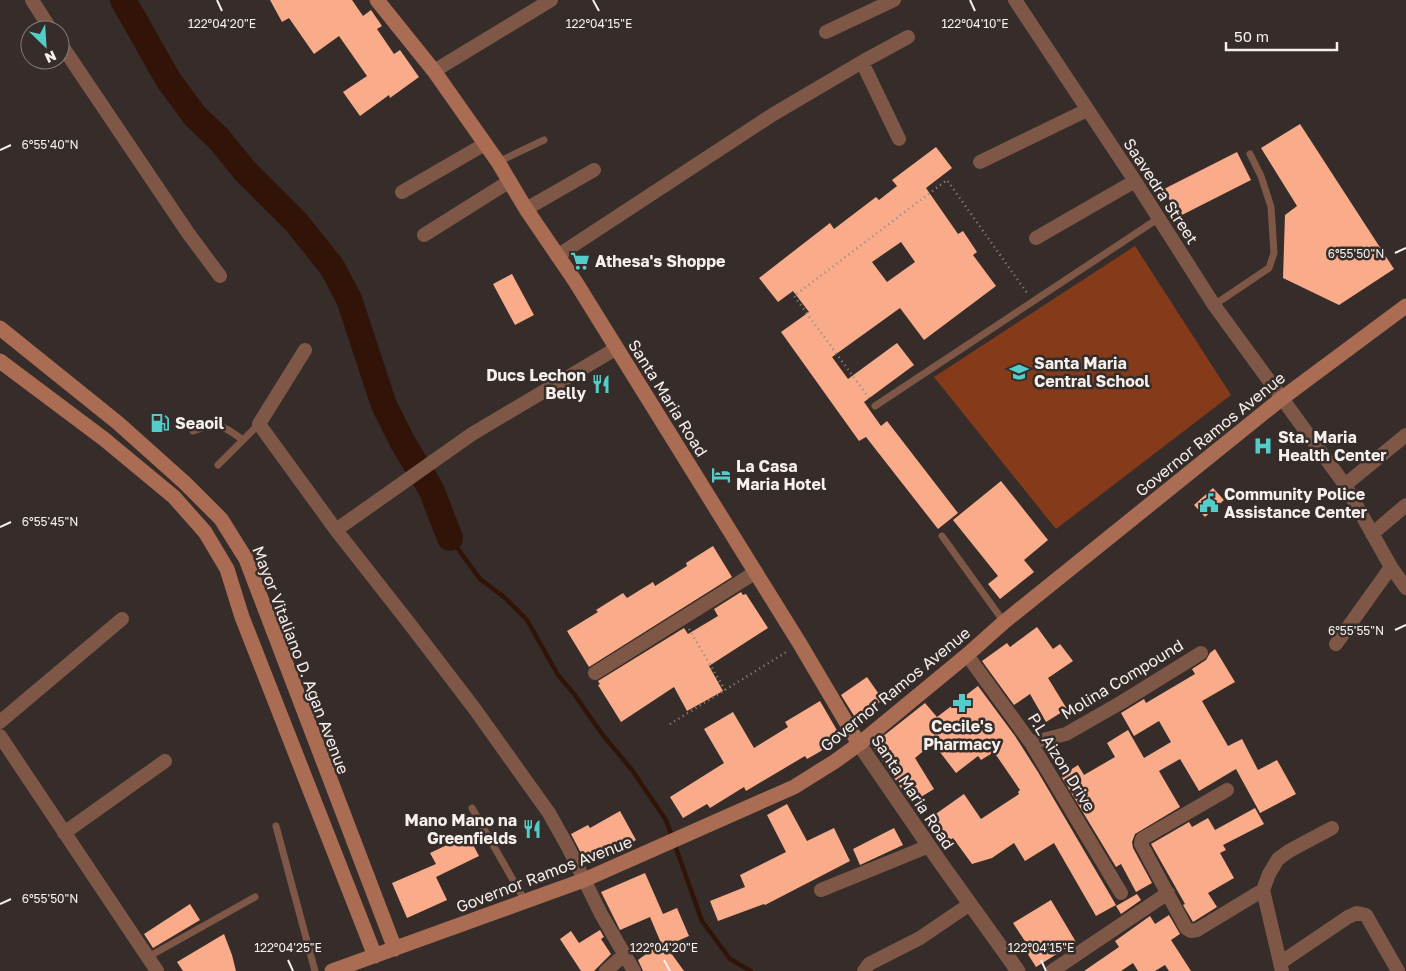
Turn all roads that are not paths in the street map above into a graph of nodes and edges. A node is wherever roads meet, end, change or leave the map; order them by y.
1 (32, 0) edge
2 (377, 0) edge
3 (551, 0) edge
4 (894, 0) edge
5 (1014, 0) edge
6 (45, 20) edge
7 (826, 32) dead end
8 (908, 37) dead end
9 (70, 58) edge
10 (862, 62) junction
11 (434, 71) junction
12 (1087, 110) junction
13 (899, 139) dead end
14 (544, 140) dead end
15 (484, 144) junction
16 (1250, 154) dead end
17 (498, 162) junction
18 (980, 162) dead end
19 (594, 170) dead end
20 (510, 181) junction
21 (1135, 181) junction
22 (402, 192) dead end
23 (526, 209) junction
24 (1159, 218) junction
25 (424, 235) dead end
26 (1036, 238) dead end
27 (557, 256) junction
28 (220, 276) dead end
29 (1214, 305) junction
30 (1406, 306) edge
31 (0, 328) edge
32 (617, 348) junction
33 (306, 350) dead end
34 (0, 361) edge
35 (65, 381) junction
36 (1281, 399) junction
37 (52, 400) junction
38 (875, 406) road end
39 (259, 424) junction
40 (192, 431) dead end
41 (1406, 435) edge
42 (243, 440) junction
43 (218, 465) dead end
44 (1345, 485) junction
45 (1406, 505) edge
46 (336, 530) junction
47 (1372, 534) junction
48 (942, 536) dead end
49 (246, 559) junction
50 (1391, 567) junction
51 (227, 569) junction
52 (756, 572) junction
53 (1406, 588) edge
54 (122, 619) dead end
55 (1004, 622) junction
56 (1336, 644) dead end
57 (1201, 653) dead end
58 (967, 654) junction
59 (595, 673) dead end
60 (0, 722) edge
61 (0, 736) edge
62 (1031, 743) junction
63 (859, 744) junction
64 (165, 761) dead end
65 (1227, 790) dead end
66 (472, 808) dead end
67 (276, 826) dead end
68 (1332, 828) dead end
69 (64, 833) junction
70 (929, 846) junction
71 (584, 880) junction
72 (821, 890) dead end
73 (1264, 890) junction
74 (1121, 892) dead end
75 (1168, 893) junction
76 (255, 897) dead end
77 (525, 901) junction
78 (970, 904) junction
79 (395, 949) junction
80 (624, 955) junction
81 (375, 956) junction
82 (148, 957) junction
83 (1281, 967) edge
84 (157, 971) edge
85 (315, 971) edge
86 (332, 971) edge
87 (606, 971) edge
88 (634, 971) edge
89 (864, 971) edge
90 (1018, 971) edge
91 (1052, 971) edge
92 (1398, 971) edge

1 - 6 street
2 - 11 main road, Santa Maria Road
3 - 11 street
4 - 7 street
5 - 12 street, Saavedra Street
8 - 10 street
9 - 28 street
10 - 13 street
10 - 27 street
11 - 15 main road, Santa Maria Road
12 - 18 street
12 - 21 street, Saavedra Street
14 - 17 lane
15 - 17 main road, Santa Maria Road
15 - 22 street
16 - 29 lane
17 - 20 main road, Santa Maria Road
19 - 23 street
20 - 23 main road, Santa Maria Road
20 - 25 street
21 - 24 street, Saavedra Street
21 - 26 street
23 - 27 main road, Santa Maria Road
24 - 29 street, Saavedra Street
24 - 38 lane
27 - 32 main road, Santa Maria Road
29 - 36 street, Saavedra Street
30 - 36 main road, Governor Ramos Avenue
31 - 35 main road, Mayor Vitaliano D. Agan Avenue
32 - 46 street
32 - 52 main road, Santa Maria Road
33 - 39 street
34 - 37 main road
35 - 37 main road
35 - 49 main road, Mayor Vitaliano D. Agan Avenue
36 - 44 street, Saavedra Street
36 - 55 main road, Governor Ramos Avenue
37 - 51 main road
39 - 42 lane
39 - 46 street
40 - 42 lane
41 - 44 street
42 - 43 lane
44 - 47 street, Saavedra Street
45 - 47 street
46 - 71 street
47 - 50 street, Saavedra Street
48 - 55 lane
49 - 51 main road
49 - 79 main road, Mayor Vitaliano D. Agan Avenue
50 - 53 street, Saavedra Street
50 - 56 street
51 - 81 main road
52 - 59 street
52 - 63 main road, Santa Maria Road
54 - 60 street
55 - 58 main road, Governor Ramos Avenue
57 - 62 street, Molina Compound
58 - 62 street, P.L Aizon Drive
58 - 63 main road, Governor Ramos Avenue
61 - 69 street
62 - 74 street, P.L Aizon Drive
63 - 70 street, Santa Maria Road
63 - 71 main road, Governor Ramos Avenue
64 - 69 street
65 - 75 street
66 - 77 lane
67 - 85 lane
68 - 73 street
69 - 82 street
70 - 72 street
70 - 78 street, Santa Maria Road
71 - 77 main road, Governor Ramos Avenue
71 - 80 street
73 - 75 street
73 - 83 street
75 - 91 street
76 - 82 lane
77 - 79 main road, Governor Ramos Avenue
78 - 89 street
78 - 90 street, Santa Maria Road
79 - 81 main road, Governor Ramos Avenue
80 - 87 street
80 - 88 street
81 - 86 main road, Governor Ramos Avenue
82 - 84 street
83 - 92 street

